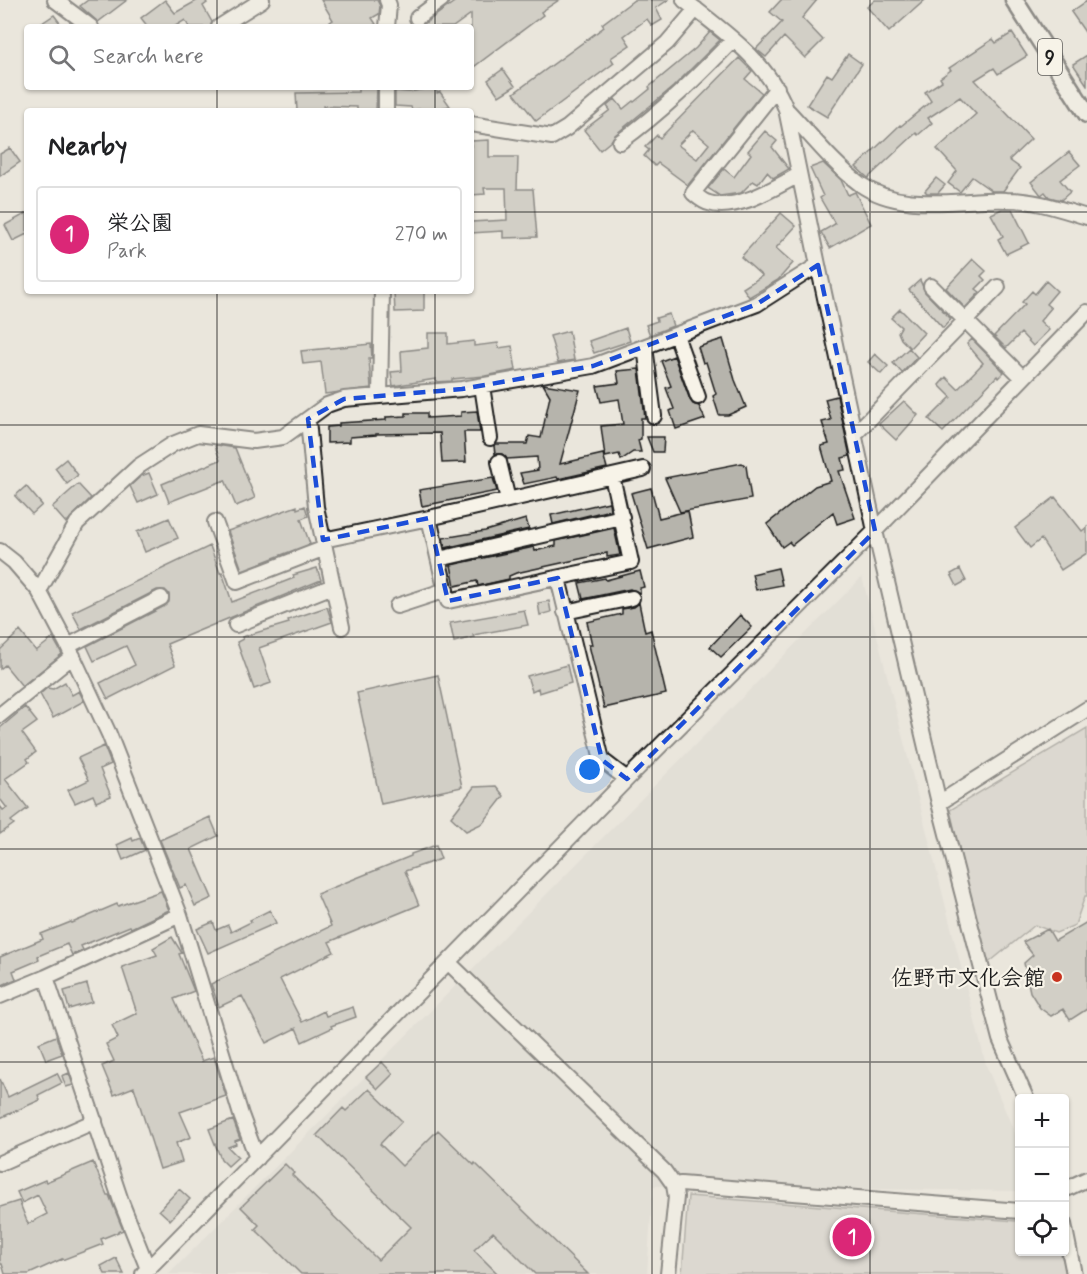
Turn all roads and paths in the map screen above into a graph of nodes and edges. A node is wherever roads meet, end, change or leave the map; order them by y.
1 (55, 0) edge
2 (262, 0) edge
3 (387, 0) edge
4 (441, 0) edge
5 (684, 0) edge
6 (1014, 0) edge
7 (696, 9) junction
8 (417, 18) dead end
9 (87, 24) edge
10 (224, 24) edge
11 (387, 24) edge
12 (733, 40) junction
13 (777, 88) junction
14 (386, 90) edge
15 (387, 108) edge
16 (786, 109) junction
17 (1087, 114) edge
18 (474, 124) edge
19 (620, 142) dead end
20 (799, 175) junction
21 (1087, 217) edge
22 (818, 265) junction
23 (932, 286) dead end
24 (998, 287) dead end
25 (382, 294) edge
26 (1087, 312) edge
27 (965, 320) junction
28 (676, 335) junction
29 (645, 347) junction
30 (1023, 378) junction
31 (482, 386) junction
32 (380, 396) junction
33 (699, 397) dead end
34 (654, 416) dead end
35 (308, 419) junction
36 (854, 435) junction
37 (490, 438) dead end
38 (499, 462) dead end
39 (643, 469) dead end
40 (612, 476) junction
41 (508, 500) junction
42 (429, 518) junction
43 (621, 518) junction
44 (215, 522) dead end
45 (875, 531) junction
46 (324, 544) junction
47 (0, 551) edge
48 (439, 559) junction
49 (558, 578) junction
50 (333, 586) junction
51 (446, 590) junction
52 (39, 591) junction
53 (161, 598) dead end
54 (632, 598) dead end
55 (397, 606) dead end
56 (565, 612) junction
57 (236, 625) dead end
58 (342, 627) dead end
59 (70, 651) junction
60 (1087, 709) edge
61 (0, 716) edge
62 (627, 779) junction
63 (939, 802) junction
64 (180, 915) junction
65 (449, 963) junction
66 (46, 977) junction
67 (0, 996) edge
68 (1024, 1094) edge
69 (95, 1122) junction
70 (257, 1158) junction
71 (0, 1163) edge
72 (1087, 1179) edge
73 (674, 1185) junction
74 (1069, 1187) edge
75 (1015, 1211) edge
76 (1069, 1246) edge
77 (145, 1271) edge
78 (668, 1274) edge
79 (1074, 1274) edge

1 - 9 street
2 - 10 street
3 - 11 street
4 - 8 street
5 - 7 street
6 - 17 main road, 9
7 - 12 street
7 - 18 street
12 - 13 street
12 - 19 street
13 - 16 street
13 - 20 street
14 - 15 street
16 - 20 street
16 - 21 street
20 - 22 street
22 - 28 street
22 - 36 street
23 - 27 street
24 - 27 street
25 - 32 street
26 - 30 street
27 - 30 street
27 - 36 street
28 - 29 street
28 - 33 street
29 - 31 street
29 - 34 street
30 - 45 street
31 - 32 street
31 - 37 street
32 - 35 street
35 - 46 street
35 - 52 street
36 - 45 street
38 - 41 street
39 - 40 street
40 - 41 street
40 - 43 street
41 - 42 street
42 - 46 street
42 - 48 street
43 - 48 street
43 - 49 street
44 - 46 street
45 - 62 street
45 - 63 street
46 - 50 street
47 - 52 street
48 - 51 street
49 - 51 street
49 - 56 street
50 - 57 street
50 - 58 street
51 - 55 street
52 - 59 street
53 - 59 street
54 - 56 street
56 - 62 street
59 - 61 street
59 - 64 street
60 - 63 street
62 - 65 street
63 - 68 street
64 - 66 street
64 - 70 street
65 - 70 street
65 - 73 street
66 - 67 street
66 - 69 street
69 - 71 street
69 - 77 street
70 - 77 street
72 - 74 street
73 - 75 street
73 - 78 street
76 - 79 street

